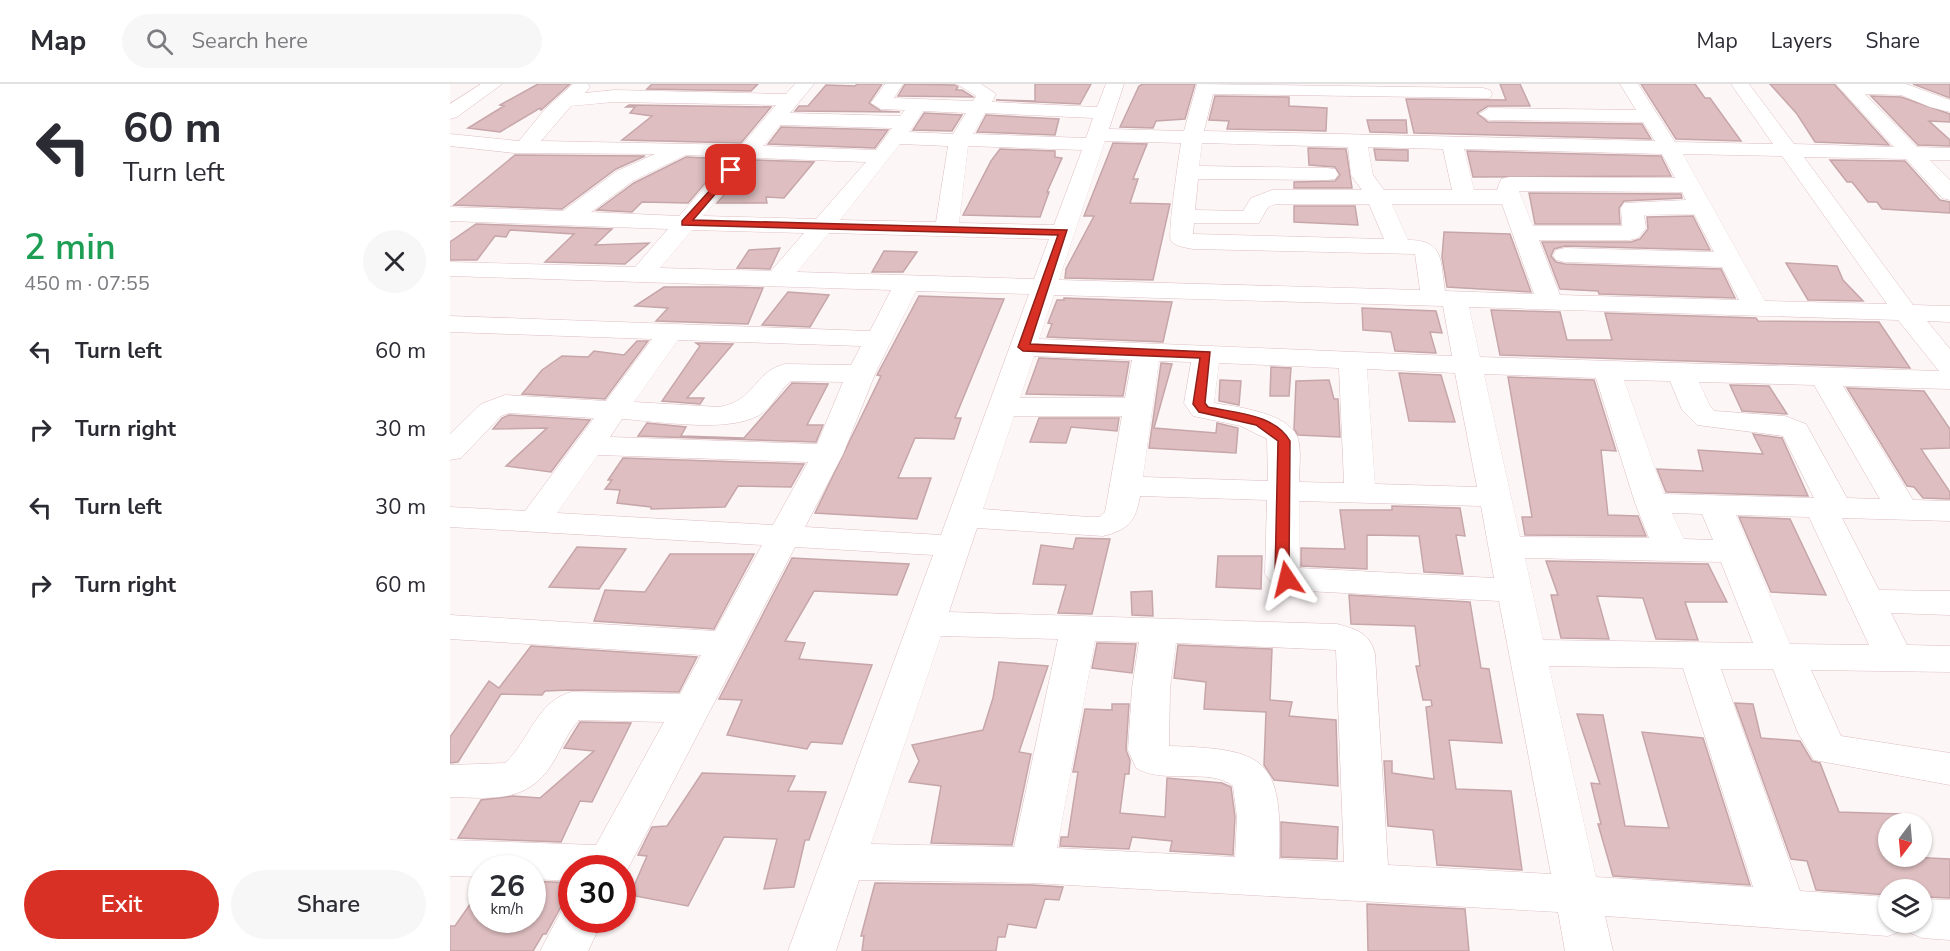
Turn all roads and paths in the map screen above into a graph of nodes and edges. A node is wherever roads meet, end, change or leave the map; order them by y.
1 (491, 84) edge
2 (585, 84) edge
3 (728, 84) edge
4 (894, 84) edge
5 (966, 84) edge
6 (1629, 84) edge
7 (1740, 84) edge
8 (1847, 86) edge
9 (1356, 88) edge
10 (1437, 88) edge
11 (1481, 89) edge
12 (798, 92) edge
13 (1204, 92) edge
14 (450, 93) edge
15 (1026, 93) dead end
16 (712, 98) junction
17 (1300, 98) junction
18 (564, 101) junction
19 (1396, 107) junction
20 (977, 108) junction
21 (1017, 110) junction
22 (450, 113) edge
23 (1489, 114) junction
24 (1648, 116) junction
25 (775, 119) junction
26 (1103, 119) edge
27 (1880, 120) junction
28 (1946, 120) edge
29 (1913, 121) dead end
30 (900, 131) junction
31 (1192, 137) junction
32 (450, 140) edge
33 (958, 140) junction
34 (1357, 141) junction
35 (1409, 142) junction
36 (1452, 143) junction
37 (1498, 144) junction
38 (525, 147) junction
39 (1669, 148) junction
40 (683, 149) junction
41 (1788, 150) junction
42 (746, 152) junction
43 (1911, 153) junction
44 (1950, 154) edge
45 (1188, 172) junction
46 (1362, 175) junction
47 (1689, 185) junction
48 (1948, 190) edge
49 (1377, 196) junction
50 (1465, 197) junction
51 (1511, 197) junction
52 (1702, 207) junction
53 (450, 214) edge
54 (1182, 216) junction
55 (1227, 218) junction
56 (568, 219) junction
57 (685, 223) junction
58 (824, 227) junction
59 (947, 229) junction
60 (1064, 232) junction
61 (1225, 242) junction
62 (1529, 243) junction
63 (1399, 245) junction
64 (1731, 260) junction
65 (1179, 266) junction
66 (450, 269) edge
67 (641, 275) junction
68 (778, 279) junction
69 (908, 282) junction
70 (1045, 287) junction
71 (1444, 299) junction
72 (1550, 302) junction
73 (1757, 309) junction
74 (1906, 313) junction
75 (1950, 314) edge
76 (450, 324) edge
77 (669, 334) junction
78 (880, 339) junction
79 (1023, 347) junction
80 (1147, 352) junction
81 (1206, 355) junction
82 (1353, 360) junction
83 (1468, 364) junction
84 (1950, 367) edge
85 (1607, 370) junction
86 (1680, 372) junction
87 (861, 374) junction
88 (1823, 376) junction
89 (1950, 380) edge
90 (1003, 407) junction
91 (1137, 407) junction
92 (615, 410) junction
93 (457, 438) edge
94 (589, 445) junction
95 (828, 454) junction
96 (1125, 486) junction
97 (1284, 491) junction
98 (1360, 493) junction
99 (1496, 497) junction
100 (1651, 503) junction
101 (1714, 505) junction
102 (1828, 508) junction
103 (1903, 510) junction
104 (1950, 511) edge
105 (451, 519) edge
106 (535, 520) junction
107 (959, 531) junction
108 (783, 534) junction
109 (1506, 547) junction
110 (1671, 549) junction
111 (1734, 552) junction
112 (1301, 582) junction
113 (1515, 590) junction
114 (1866, 601) junction
115 (1950, 603) edge
116 (927, 623) junction
117 (450, 627) edge
118 (1078, 628) junction
119 (1159, 630) junction
120 (1297, 634) junction
121 (724, 644) junction
122 (1528, 653) junction
123 (1781, 656) junction
124 (1698, 657) junction
125 (1895, 659) junction
126 (1950, 659) edge
127 (689, 708) junction
128 (1950, 769) edge
129 (450, 781) edge
130 (613, 855) edge
131 (450, 858) edge
132 (843, 862) junction
133 (558, 864) edge
134 (1032, 865) junction
135 (1256, 877) junction
136 (1367, 884) junction
137 (1578, 896) junction
138 (1783, 909) junction
139 (1878, 915) edge
140 (1932, 919) edge
141 (1950, 920) edge
142 (573, 933) edge
143 (564, 951) edge
144 (812, 951) edge
145 (1589, 951) edge

1 - 14 street
1 - 22 street
2 - 18 street
3 - 16 street
4 - 30 street
5 - 20 street
6 - 24 street
7 - 41 street
8 - 27 street
8 - 28 street
9 - 17 street
9 - 19 street
10 - 11 street
10 - 19 street
11 - 23 street
12 - 16 street
12 - 25 street
13 - 17 street
13 - 31 street
15 - 21 street
16 - 18 street
17 - 19 street
18 - 38 street
19 - 35 street
20 - 21 street
20 - 30 street
20 - 33 street
21 - 26 street
23 - 24 street
23 - 37 street
24 - 39 street
25 - 30 street
25 - 42 street
26 - 31 street
26 - 33 street
26 - 60 street
27 - 29 street
27 - 43 street
30 - 33 street
30 - 42 street
30 - 58 street
31 - 34 street
31 - 45 street
32 - 38 street
33 - 59 street
34 - 35 street
34 - 46 street
35 - 36 street
36 - 37 street
36 - 50 street
37 - 39 street
38 - 40 street
39 - 41 street
39 - 47 street
40 - 42 street
40 - 56 street
41 - 43 street
41 - 74 street
42 - 57 street
43 - 44 street
43 - 48 street
45 - 46 street
45 - 54 street
46 - 49 street
47 - 51 street
47 - 52 street
49 - 50 street
49 - 55 street
49 - 63 street
50 - 51 street
51 - 62 street
52 - 62 street
52 - 64 street
53 - 56 street
54 - 55 street
54 - 65 street
55 - 61 street
56 - 57 street
57 - 58 street
57 - 67 street
58 - 59 street
58 - 68 street
59 - 60 street
60 - 70 street
61 - 63 street
61 - 65 street
62 - 64 street
62 - 72 street
63 - 71 street
64 - 73 street
65 - 70 street
65 - 71 street
66 - 67 street
67 - 68 street
68 - 69 street
69 - 70 street
69 - 78 street
70 - 79 street
71 - 72 street
71 - 83 street
72 - 73 street
73 - 74 street
74 - 75 street
74 - 84 street
76 - 77 street
77 - 78 street
77 - 92 street
78 - 87 street
79 - 80 street
79 - 90 street
80 - 81 street
80 - 91 street
81 - 82 street
81 - 97 street
82 - 83 street
82 - 98 street
83 - 85 street
83 - 99 street
85 - 86 street
85 - 100 street
86 - 88 street
86 - 102 street
87 - 92 street
87 - 95 street
88 - 89 street
88 - 103 street
90 - 91 street
90 - 107 street
91 - 96 street
92 - 93 street
92 - 94 street
94 - 95 street
94 - 106 street
95 - 108 street
96 - 97 street
96 - 107 street
97 - 98 street
97 - 112 street
98 - 99 street
99 - 109 street
100 - 101 street
100 - 110 street
101 - 102 street
101 - 111 street
102 - 103 street
102 - 114 street
103 - 104 street
105 - 106 street
106 - 108 street
107 - 108 street
107 - 116 street
108 - 121 street
109 - 110 street
109 - 113 street
110 - 111 street
111 - 123 street
112 - 113 street
112 - 120 street
113 - 122 street
114 - 115 street
114 - 125 street
116 - 118 street
116 - 132 street
117 - 121 street
118 - 119 street
118 - 134 street
119 - 120 street
119 - 135 street
120 - 136 street
121 - 127 street
122 - 124 street
122 - 137 street
123 - 124 street
123 - 125 street
123 - 128 street
124 - 138 street
125 - 126 street
127 - 129 street
127 - 130 street
131 - 133 street
132 - 134 street
132 - 144 street
134 - 135 street
135 - 136 street
136 - 137 street
137 - 138 street
137 - 145 street
138 - 139 street
140 - 141 street
142 - 143 street

